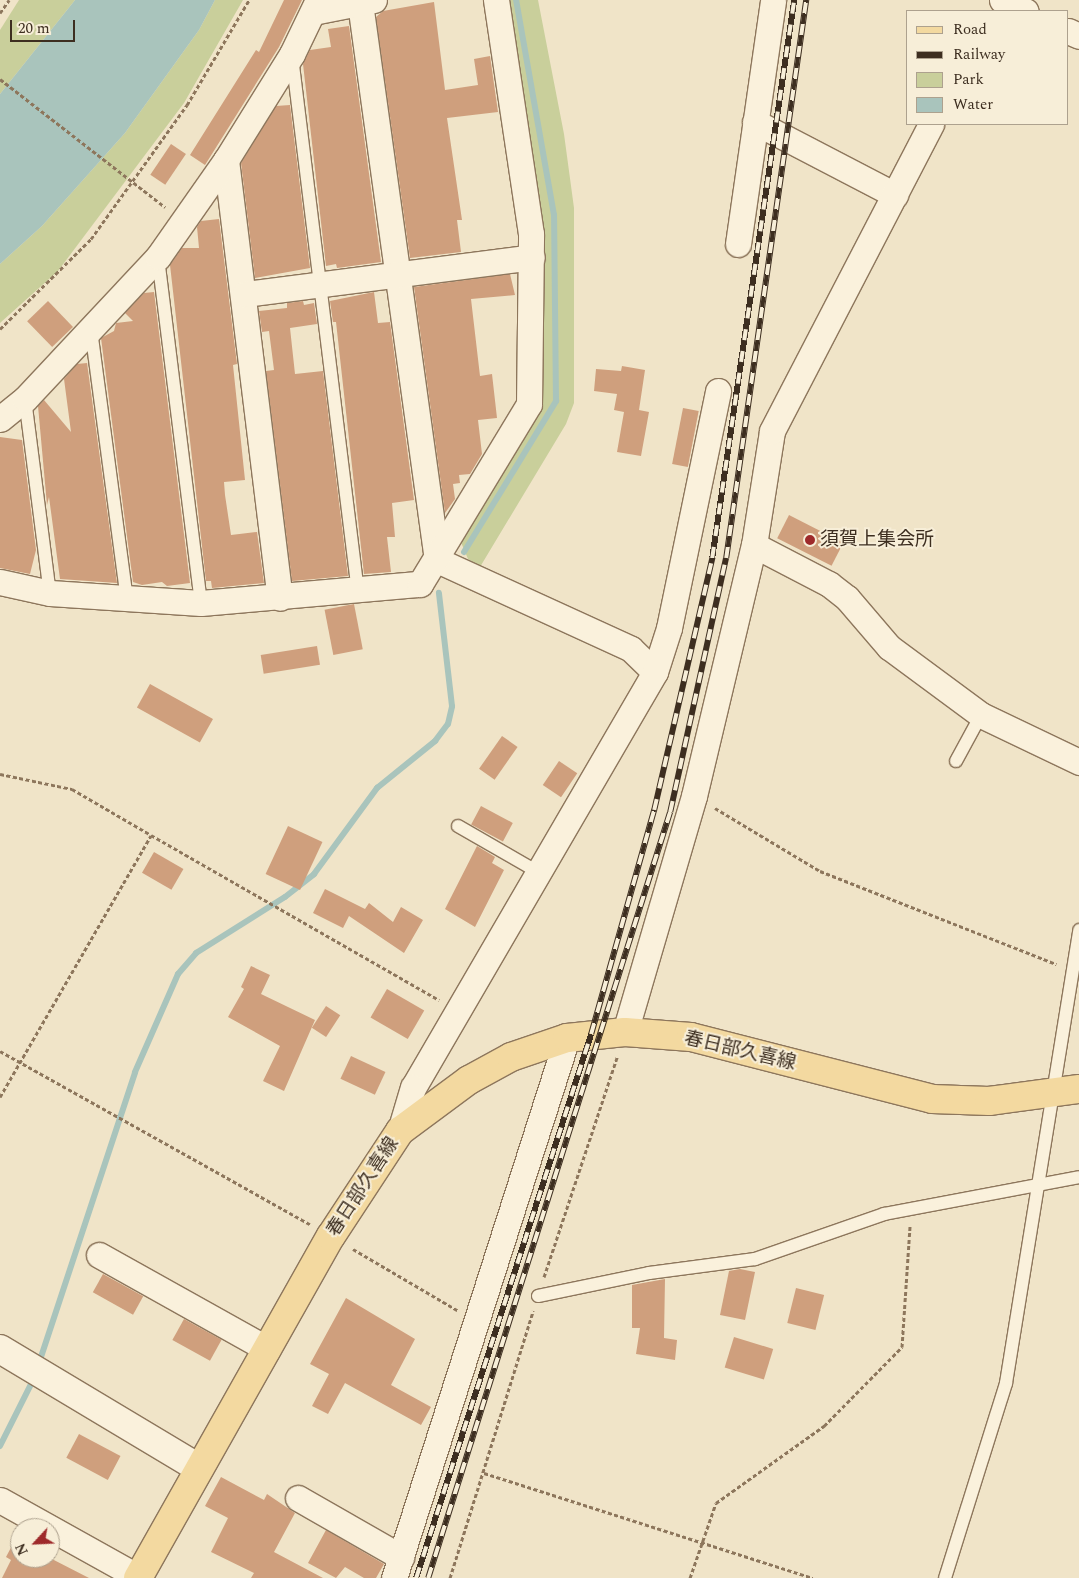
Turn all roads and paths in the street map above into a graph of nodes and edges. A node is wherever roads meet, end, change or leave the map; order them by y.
1 (9, 0) edge
2 (249, 0) edge
3 (496, 0) edge
4 (773, 0) edge
5 (1002, 0) edge
6 (367, 2) edge
7 (315, 6) edge
8 (1024, 10) edge
9 (0, 13) edge
10 (292, 54) junction
11 (0, 79) edge
12 (755, 122) junction
13 (930, 125) edge
14 (226, 160) junction
15 (133, 183) junction
16 (895, 195) junction
17 (170, 211) dead end
18 (738, 244) dead end
19 (158, 257) junction
20 (532, 257) junction
21 (396, 273) junction
22 (321, 282) junction
23 (245, 294) junction
24 (0, 329) edge
25 (91, 330) junction
26 (718, 391) dead end
27 (25, 399) junction
28 (0, 419) edge
29 (754, 545) junction
30 (437, 560) junction
31 (0, 582) edge
32 (358, 592) junction
33 (50, 593) junction
34 (280, 598) junction
35 (127, 599) junction
36 (201, 603) junction
37 (654, 672) junction
38 (981, 715) junction
39 (956, 761) dead end
40 (1079, 762) edge
41 (0, 774) edge
42 (694, 796) junction
43 (458, 826) dead end
44 (151, 835) junction
45 (538, 872) junction
46 (1079, 930) edge
47 (1071, 970) junction
48 (457, 1010) junction
49 (625, 1032) junction
50 (566, 1038) junction
51 (0, 1050) edge
52 (20, 1062) junction
53 (1079, 1089) edge
54 (1051, 1096) junction
55 (0, 1097) edge
56 (400, 1131) junction
57 (1079, 1177) edge
58 (1037, 1185) junction
59 (912, 1209) junction
60 (331, 1236) junction
61 (99, 1255) dead end
62 (538, 1296) dead end
63 (477, 1321) junction
64 (0, 1349) edge
65 (267, 1349) junction
66 (199, 1468) junction
67 (484, 1473) dead end
68 (298, 1498) dead end
69 (0, 1500) edge
70 (701, 1543) junction
71 (398, 1567) edge
72 (139, 1578) edge
73 (690, 1578) edge
74 (813, 1578) edge
75 (945, 1578) edge

1 - 9 path
2 - 15 path
3 - 20 street
4 - 12 street
5 - 8 street
6 - 7 street
6 - 21 street
7 - 10 street
10 - 14 street
10 - 22 lane
11 - 15 path
12 - 16 street
12 - 18 street
13 - 16 street
14 - 19 street
14 - 23 street
15 - 17 path
15 - 24 path
16 - 29 street
19 - 25 street
19 - 36 lane
20 - 21 street
20 - 30 street
21 - 22 street
21 - 30 street
22 - 23 street
22 - 32 lane
23 - 34 street
25 - 27 street
25 - 35 lane
26 - 37 street
27 - 28 street
27 - 33 lane
29 - 38 street
29 - 42 street
30 - 32 street
30 - 37 street
31 - 33 street
32 - 34 street
33 - 35 street
34 - 36 street
35 - 36 street
37 - 45 street
38 - 39 lane
38 - 40 street
41 - 44 path
42 - 47 path
42 - 49 street
43 - 45 lane
44 - 48 path
44 - 52 path
45 - 48 street
46 - 47 lane
47 - 54 lane
48 - 56 street
49 - 50 main road, 春日部久喜線
49 - 54 main road, 春日部久喜線
50 - 56 main road, 春日部久喜線
50 - 63 street
51 - 52 path
52 - 55 path
52 - 60 path
53 - 54 main road, 春日部久喜線
54 - 58 lane
56 - 60 main road, 春日部久喜線
57 - 58 lane
58 - 59 lane
58 - 75 lane
59 - 62 lane
59 - 70 path
60 - 63 path
60 - 65 main road, 春日部久喜線
61 - 65 street
63 - 71 street
64 - 66 street
65 - 66 main road, 春日部久喜線
66 - 72 main road, 春日部久喜線
67 - 70 path
68 - 71 street
69 - 72 street
70 - 73 path
70 - 74 path

